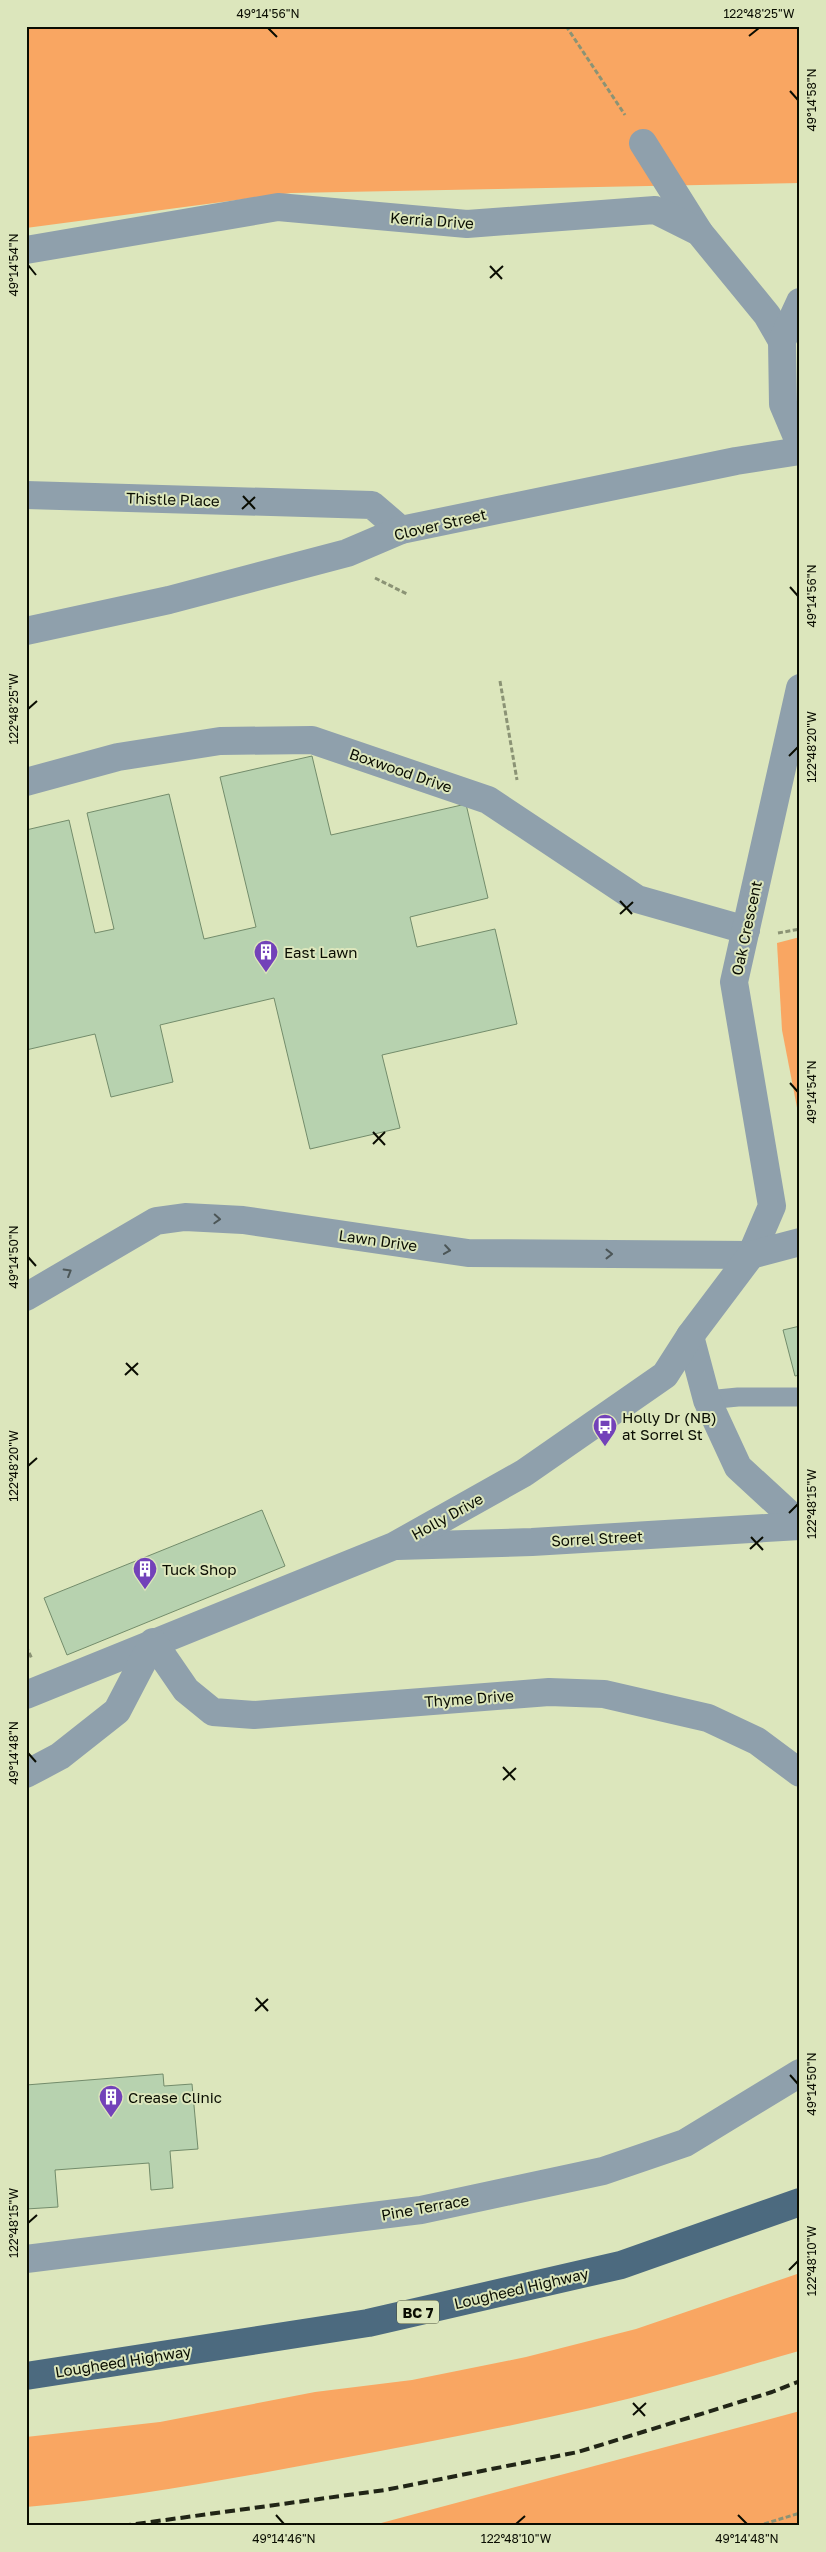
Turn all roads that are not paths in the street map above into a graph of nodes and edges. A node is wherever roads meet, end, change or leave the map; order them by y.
1 (643, 143) road end
2 (699, 232) junction
3 (26, 250) edge
4 (800, 302) edge
5 (782, 341) junction
6 (800, 444) edge
7 (800, 451) edge
8 (26, 495) edge
9 (401, 530) junction
10 (26, 631) edge
11 (800, 688) edge
12 (26, 782) edge
13 (746, 930) junction
14 (800, 1242) edge
15 (751, 1255) junction
16 (26, 1297) edge
17 (690, 1336) junction
18 (800, 1397) edge
19 (707, 1400) junction
20 (800, 1525) edge
21 (394, 1546) junction
22 (153, 1642) junction
23 (26, 1695) edge
24 (800, 1773) edge
25 (26, 1774) edge
26 (800, 2073) edge
27 (800, 2202) edge
28 (26, 2259) edge
29 (26, 2376) edge

1 - 2 street
2 - 3 street, Kerria Drive
2 - 5 street, Kerria Drive
4 - 5 street
5 - 6 street
7 - 9 street, Clover Street
8 - 9 street, Thistle Place
9 - 10 street, Clover Street
11 - 13 street, Oak Crescent
12 - 13 street, Boxwood Drive
13 - 15 street, Oak Crescent
14 - 15 street
16 -> 15 street, Lawn Drive
15 - 17 street, Holly Drive
17 - 19 street
17 - 21 street, Holly Drive
18 - 19 lane
19 - 20 street
20 - 21 street, Sorrel Street
21 - 22 street, Holly Drive
22 - 23 street, Holly Drive
22 - 24 street, Thyme Drive
22 - 25 street
26 - 28 street, Pine Terrace
27 - 29 main road, Lougheed Highway / BC 7

